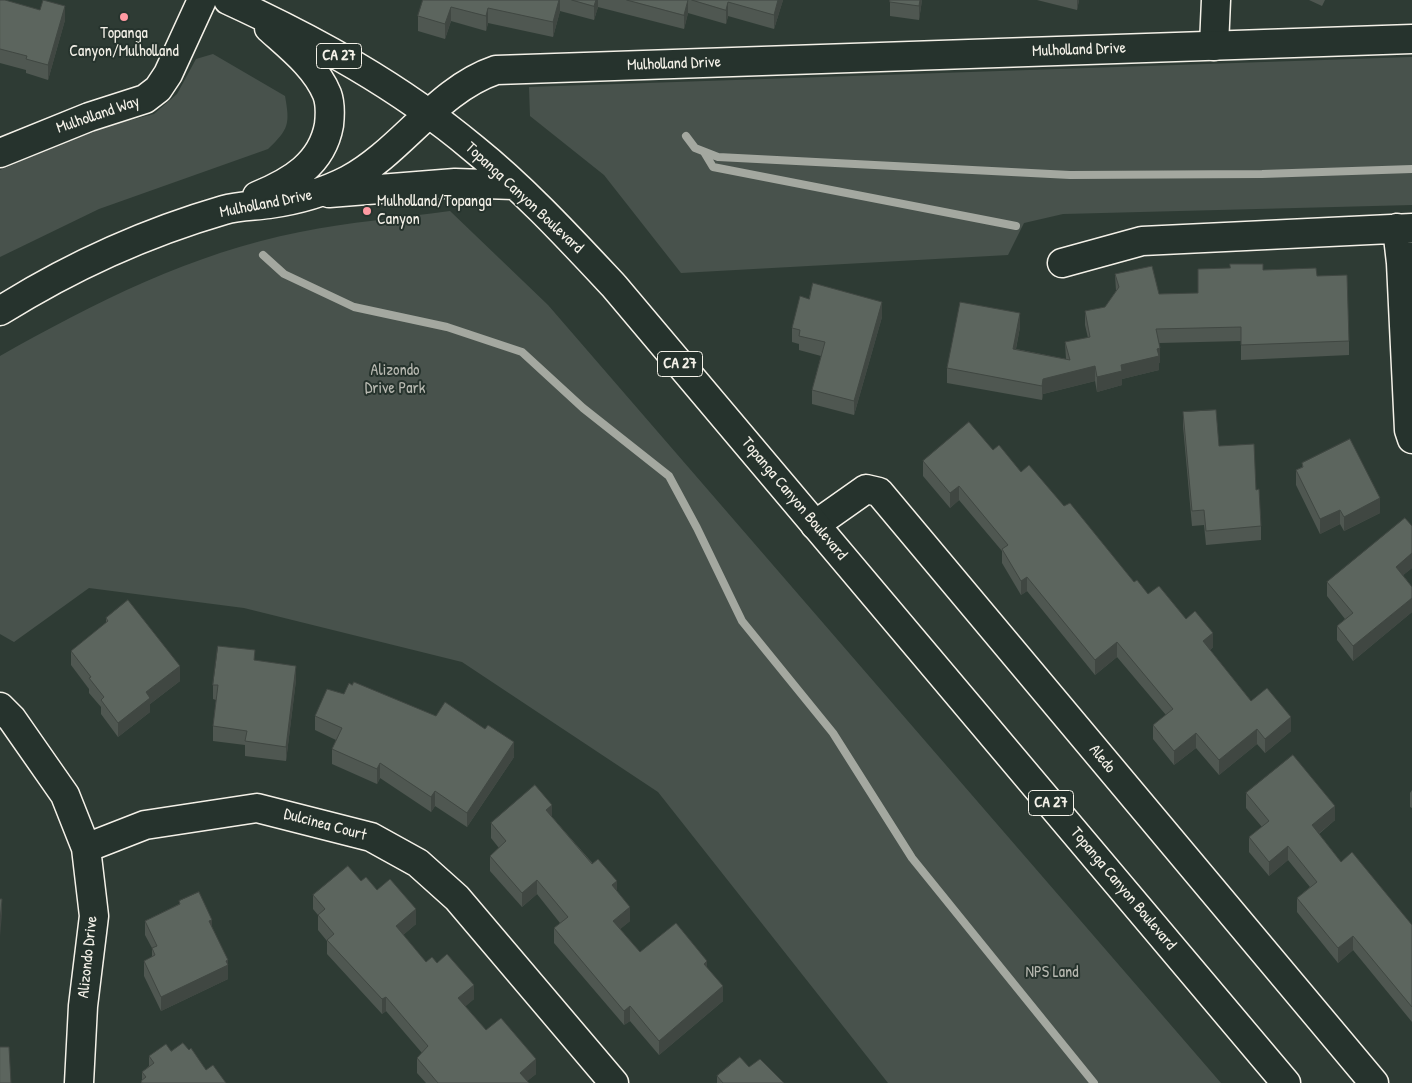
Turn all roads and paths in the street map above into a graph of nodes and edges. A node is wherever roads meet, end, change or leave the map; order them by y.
1 (202, 0) edge
2 (1216, 0) edge
3 (236, 4) edge
4 (1412, 39) edge
5 (1214, 46) junction
6 (429, 113) junction
7 (0, 153) edge
8 (514, 185) junction
9 (318, 194) junction
10 (226, 209) junction
11 (1405, 228) edge
12 (1062, 264) dead end
13 (0, 310) edge
14 (1412, 439) edge
15 (815, 524) junction
16 (0, 707) edge
17 (86, 848) junction
18 (79, 1083) edge
19 (614, 1083) edge
20 (1286, 1083) edge
21 (1374, 1083) edge

1 - 7 main road, Mulholland Way
2 - 5 main road
3 - 6 main road, Topanga Canyon Boulevard / CA 27
3 - 10 main road
4 - 5 main road, Mulholland Drive
5 - 6 main road, Mulholland Drive
6 - 8 main road, Topanga Canyon Boulevard / CA 27
6 - 9 main road, Mulholland Drive
8 - 9 main road
8 - 15 main road, Topanga Canyon Boulevard / CA 27
9 - 10 main road, Mulholland Drive
10 - 13 main road, Mulholland Drive
11 - 12 main road
11 - 14 main road
15 - 20 main road, Topanga Canyon Boulevard / CA 27
15 - 21 main road, Aledo
16 - 17 main road, Alizondo Drive
17 - 18 main road, Alizondo Drive
17 - 19 main road, Dulcinea Court

